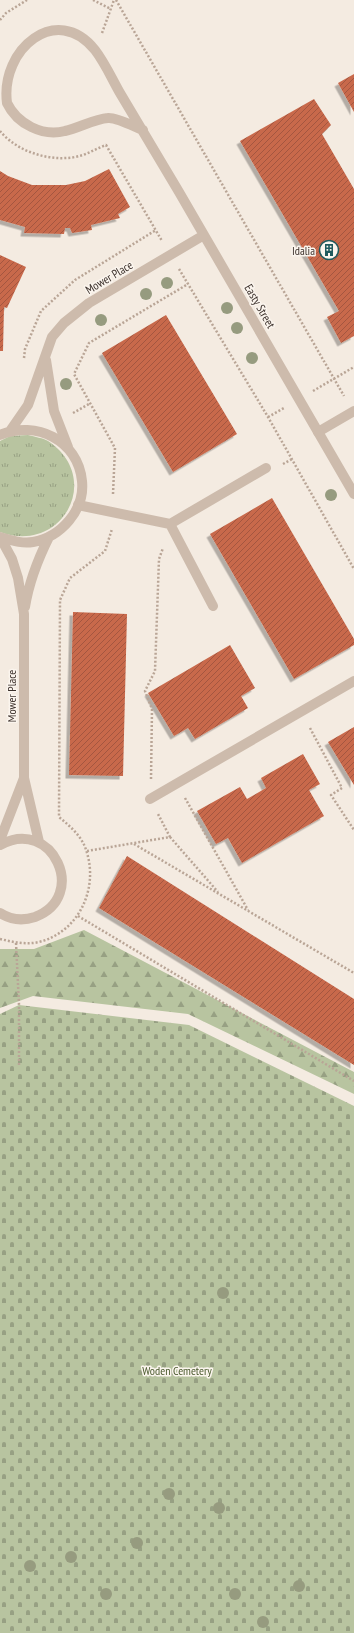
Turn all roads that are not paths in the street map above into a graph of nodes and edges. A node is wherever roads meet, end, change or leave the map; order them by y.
1 (143, 130) junction
2 (204, 235) junction
3 (45, 358) junction
4 (353, 411) edge
5 (10, 431) junction
6 (318, 432) junction
7 (0, 435) edge
8 (70, 450) junction
9 (266, 468) dead end
10 (354, 494) edge
11 (78, 505) junction
12 (170, 524) junction
13 (0, 537) edge
14 (48, 537) junction
15 (214, 606) dead end
16 (24, 614) junction
17 (354, 681) edge
18 (24, 778) junction
19 (150, 799) road end
20 (0, 840) edge
21 (39, 842) junction
22 (0, 845) edge
23 (1, 915) edge

1 - 1 street, Easty Street
1 - 2 street, Easty Street
2 - 3 street, Mower Place
2 - 6 street, Easty Street
3 - 5 street, Mower Place
3 - 8 street, Mower Place
4 - 6 street
5 - 7 street
5 - 8 street
6 - 10 street, Easty Street
8 - 11 street, Mower Place
9 - 12 street
11 - 12 street
11 - 14 street
12 - 15 street
13 - 14 street
13 - 16 street, Mower Place
14 - 16 street, Mower Place
16 - 18 street, Mower Place
17 - 19 street
18 - 20 street, Mower Place
18 - 21 street, Mower Place
21 - 22 street
21 - 23 street

